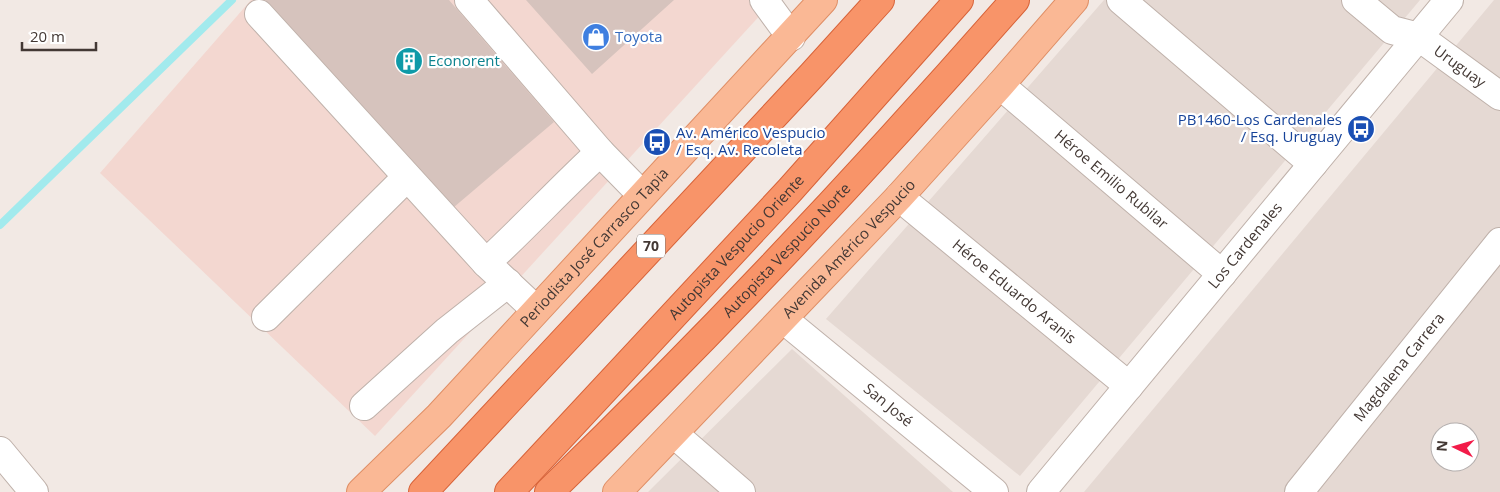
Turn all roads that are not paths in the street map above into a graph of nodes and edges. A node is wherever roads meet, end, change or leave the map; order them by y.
1 (468, 0) edge
2 (764, 0) edge
3 (823, 0) edge
4 (880, 0) edge
5 (959, 0) edge
6 (1015, 0) edge
7 (1074, 0) edge
8 (1121, 0) edge
9 (1356, 0) edge
10 (1449, 0) edge
11 (259, 14) dead end
12 (791, 36) junction
13 (1419, 37) junction
14 (1000, 85) junction
15 (1500, 96) edge
16 (600, 152) junction
17 (1313, 164) junction
18 (408, 177) junction
19 (642, 195) junction
20 (899, 197) junction
21 (1500, 242) edge
22 (486, 263) junction
23 (1222, 274) junction
24 (508, 283) junction
25 (536, 310) junction
26 (266, 317) dead end
27 (783, 319) junction
28 (1129, 386) junction
29 (364, 406) dead end
30 (674, 434) junction
31 (0, 451) edge
32 (34, 492) edge
33 (361, 492) edge
34 (423, 492) edge
35 (509, 492) edge
36 (549, 492) edge
37 (617, 492) edge
38 (741, 492) edge
39 (994, 492) edge
40 (1041, 492) edge
41 (1299, 492) edge

1 - 16 street
2 - 12 street
3 - 12 main road, Periodista José Carrasco Tapia
4 - 34 highway, 70
5 - 35 highway, Autopista Vespucio Oriente
6 - 36 highway, Autopista Vespucio Norte
7 - 14 main road, Avenida Américo Vespucio
8 - 17 street
9 - 13 street
10 - 13 street, Los Cardenales
11 - 18 street
12 - 19 main road, Periodista José Carrasco Tapia
13 - 15 street, Uruguay
13 - 17 street, Los Cardenales
14 - 20 main road, Avenida Américo Vespucio
14 - 23 street, Héroe Emilio Rubilar
16 - 19 street
16 - 22 street
17 - 23 street, Los Cardenales
18 - 22 street
18 - 26 street
19 - 25 main road, Periodista José Carrasco Tapia
20 - 27 main road, Avenida Américo Vespucio
20 - 28 street, Héroe Eduardo Aranis
21 - 41 street, Magdalena Carrera
22 - 24 street
23 - 28 street, Los Cardenales
24 - 25 street
24 - 29 street
25 - 33 main road, Periodista José Carrasco Tapia
27 - 30 main road, Avenida Américo Vespucio
27 - 39 street, San José
28 - 40 street, Los Cardenales
30 - 37 main road, Avenida Américo Vespucio
30 - 38 street
31 - 32 street

